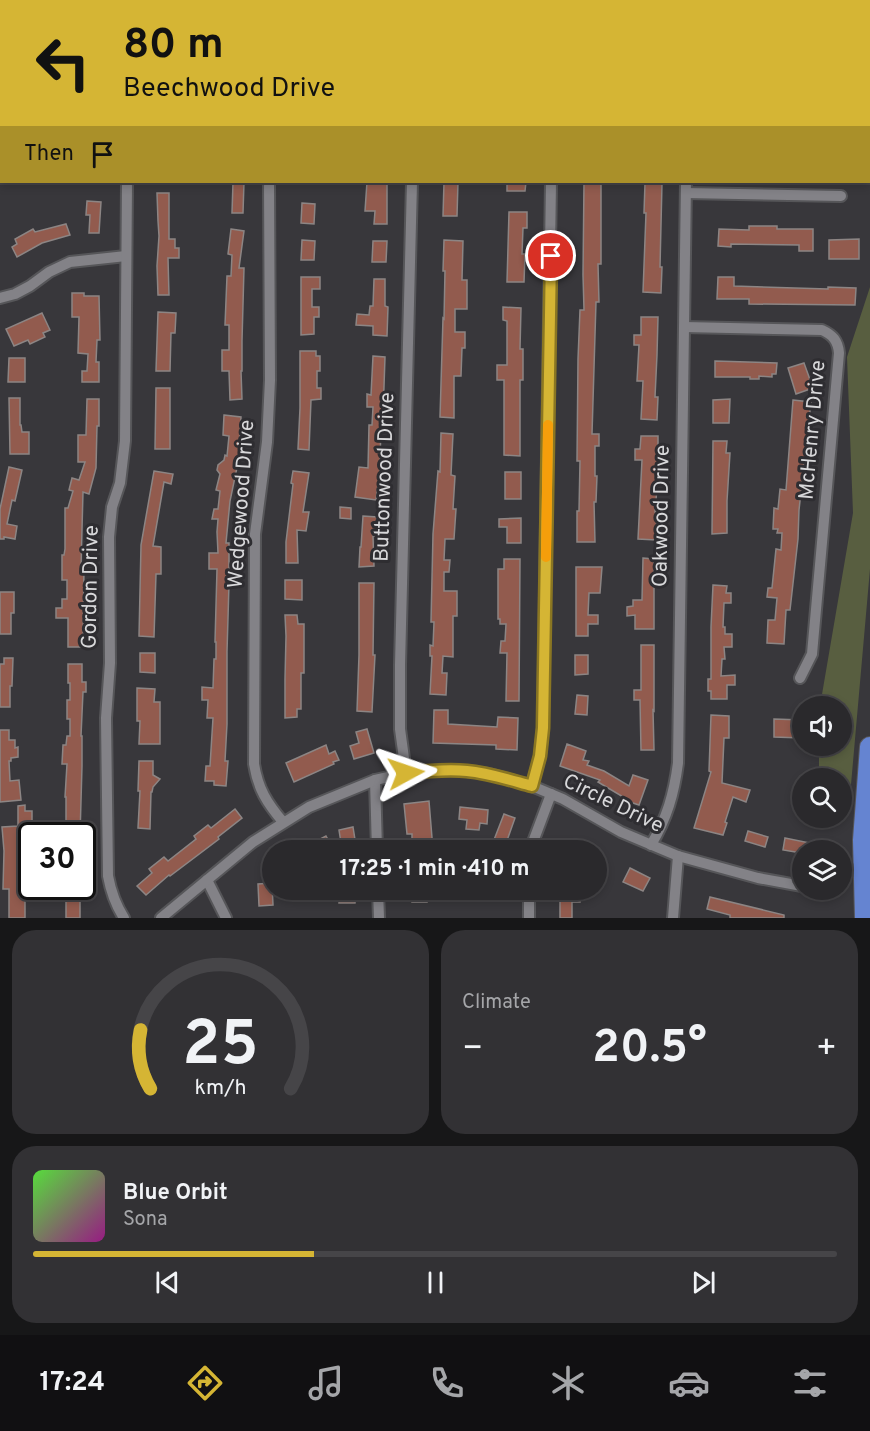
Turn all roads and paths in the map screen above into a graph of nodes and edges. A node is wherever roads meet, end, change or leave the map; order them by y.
1 (127, 183) edge
2 (269, 183) edge
3 (412, 183) edge
4 (551, 183) edge
5 (686, 183) edge
6 (686, 194) junction
7 (841, 196) dead end
8 (126, 256) junction
9 (0, 298) edge
10 (684, 327) junction
11 (800, 678) dead end
12 (870, 747) edge
13 (406, 773) junction
14 (375, 780) junction
15 (532, 786) junction
16 (551, 794) junction
17 (283, 822) junction
18 (377, 840) edge
19 (534, 840) edge
20 (651, 845) junction
21 (678, 856) junction
22 (207, 880) junction
23 (792, 884) edge
24 (870, 891) edge
25 (378, 900) edge
26 (529, 900) edge
27 (124, 918) edge
28 (161, 918) edge
29 (226, 918) edge
30 (379, 918) edge
31 (529, 918) edge
32 (673, 918) edge
33 (866, 918) edge

1 - 8 street, Gordon Drive
2 - 17 street, Wedgewood Drive
3 - 13 street, Buttonwood Drive
4 - 15 street
5 - 6 street, Oakwood Drive
6 - 7 street
6 - 10 street, Oakwood Drive
8 - 9 street
8 - 27 street, Gordon Drive
10 - 11 street, McHenry Drive
10 - 20 street, Oakwood Drive
12 - 33 highway
13 - 14 street, Circle Drive
13 - 15 street, Circle Drive
14 - 17 street, Circle Drive
14 - 18 street
15 - 16 street, Circle Drive
16 - 19 street
16 - 20 street, Circle Drive
17 - 22 street, Circle Drive
20 - 21 street, Circle Drive
21 - 23 street, Circle Drive
21 - 32 street
22 - 28 street, Circle Drive
22 - 29 street
24 - 33 highway
25 - 30 street
26 - 31 street

